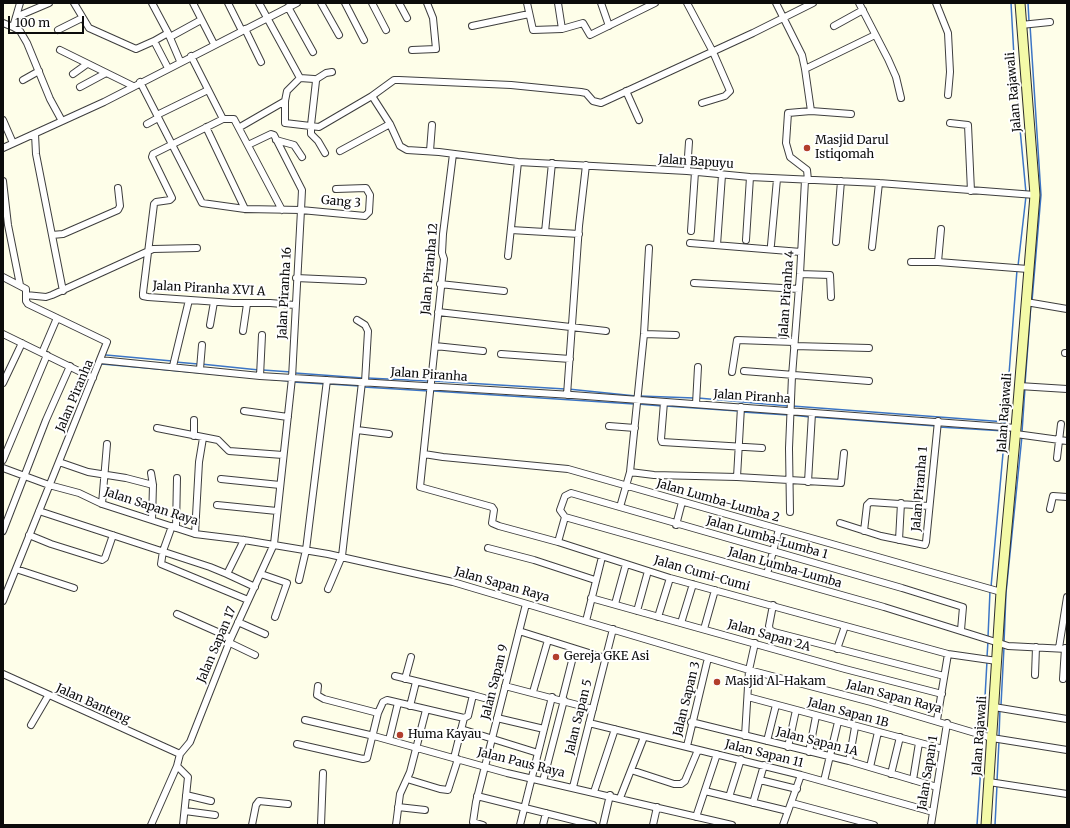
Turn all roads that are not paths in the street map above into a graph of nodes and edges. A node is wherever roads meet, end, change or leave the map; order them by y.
1 (20, 3) edge
2 (49, 3) edge
3 (74, 3) edge
4 (152, 3) edge
5 (193, 3) edge
6 (228, 3) edge
7 (258, 3) edge
8 (297, 3) edge
9 (321, 3) edge
10 (345, 3) edge
11 (372, 3) edge
12 (399, 3) edge
13 (427, 3) edge
14 (527, 3) edge
15 (558, 3) edge
16 (601, 3) edge
17 (655, 3) edge
18 (687, 3) edge
19 (776, 3) edge
20 (813, 3) edge
21 (859, 3) edge
22 (936, 3) edge
23 (1020, 3) edge
24 (641, 6) edge
25 (288, 7) junction
26 (863, 10) junction
27 (530, 14) junction
28 (16, 17) junction
29 (82, 18) junction
30 (407, 18) dead end
31 (784, 18) junction
32 (266, 19) junction
33 (201, 20) junction
34 (1050, 22) dead end
35 (3, 23) edge
36 (1021, 25) junction
37 (472, 26) dead end
38 (609, 26) junction
39 (834, 26) dead end
40 (13, 27) junction
41 (562, 29) junction
42 (58, 30) dead end
43 (244, 30) junction
44 (386, 30) dead end
45 (875, 34) junction
46 (169, 35) junction
47 (339, 35) dead end
48 (364, 40) dead end
49 (154, 41) junction
50 (214, 44) junction
51 (60, 50) dead end
52 (412, 50) dead end
53 (313, 52) dead end
54 (713, 52) junction
55 (191, 56) junction
56 (180, 61) junction
57 (262, 62) dead end
58 (87, 64) junction
59 (168, 68) junction
60 (805, 69) junction
61 (39, 71) junction
62 (332, 72) dead end
63 (106, 73) junction
64 (73, 74) dead end
65 (300, 78) junction
66 (23, 80) dead end
67 (315, 80) junction
68 (140, 82) junction
69 (133, 86) junction
70 (80, 87) dead end
71 (208, 90) junction
72 (626, 91) junction
73 (948, 95) dead end
74 (372, 96) junction
75 (901, 98) dead end
76 (285, 101) junction
77 (702, 103) dead end
78 (811, 111) junction
79 (851, 114) dead end
80 (158, 117) junction
81 (223, 118) junction
82 (3, 120) edge
83 (639, 120) dead end
84 (62, 121) junction
85 (950, 123) dead end
86 (147, 124) dead end
87 (390, 124) junction
88 (311, 125) junction
89 (432, 125) dead end
90 (206, 127) junction
91 (240, 127) junction
92 (35, 134) junction
93 (276, 140) junction
94 (689, 142) dead end
95 (14, 143) junction
96 (170, 144) junction
97 (248, 145) junction
98 (3, 148) edge
99 (340, 151) dead end
100 (430, 151) junction
101 (325, 153) dead end
102 (453, 154) junction
103 (302, 157) dead end
104 (518, 162) junction
105 (552, 162) junction
106 (586, 165) junction
107 (687, 171) junction
108 (695, 172) junction
109 (722, 175) junction
110 (750, 177) junction
111 (777, 178) junction
112 (807, 180) junction
113 (3, 181) edge
114 (841, 181) junction
115 (879, 183) junction
116 (118, 188) dead end
117 (336, 190) dead end
118 (971, 191) junction
119 (1035, 195) junction
120 (4, 201) edge
121 (245, 209) junction
122 (282, 210) junction
123 (301, 210) junction
124 (941, 229) dead end
125 (511, 230) junction
126 (691, 231) dead end
127 (545, 232) junction
128 (579, 234) junction
129 (52, 235) junction
130 (746, 240) dead end
131 (836, 242) dead end
132 (690, 243) dead end
133 (771, 244) dead end
134 (718, 245) junction
135 (872, 247) dead end
136 (197, 248) dead end
137 (649, 248) dead end
138 (147, 251) junction
139 (801, 252) junction
140 (508, 256) dead end
141 (911, 262) dead end
142 (938, 262) junction
143 (1028, 269) junction
144 (800, 274) junction
145 (3, 277) edge
146 (296, 278) junction
147 (363, 281) dead end
148 (694, 283) dead end
149 (440, 284) junction
150 (20, 285) junction
151 (799, 289) junction
152 (63, 291) junction
153 (504, 291) dead end
154 (26, 295) junction
155 (831, 297) dead end
156 (189, 300) junction
157 (214, 302) junction
158 (1026, 302) junction
159 (247, 304) junction
160 (295, 305) junction
161 (1067, 309) edge
162 (438, 312) junction
163 (57, 318) junction
164 (357, 320) dead end
165 (210, 325) dead end
166 (572, 329) junction
167 (243, 331) dead end
168 (606, 331) dead end
169 (3, 334) edge
170 (644, 334) junction
171 (262, 335) dead end
172 (676, 335) dead end
173 (22, 343) junction
174 (794, 344) junction
175 (202, 345) dead end
176 (435, 346) junction
177 (869, 348) dead end
178 (483, 351) dead end
179 (45, 354) junction
180 (501, 354) dead end
181 (570, 359) junction
182 (100, 360) junction
183 (70, 366) junction
184 (173, 366) junction
185 (698, 367) dead end
186 (200, 369) junction
187 (732, 372) dead end
188 (744, 372) dead end
189 (260, 376) junction
190 (792, 376) junction
191 (93, 378) junction
192 (292, 378) junction
193 (327, 380) junction
194 (869, 381) dead end
195 (364, 382) junction
196 (3, 383) edge
197 (431, 386) junction
198 (1019, 386) junction
199 (1067, 389) edge
200 (567, 395) junction
201 (638, 400) junction
202 (664, 402) junction
203 (696, 404) junction
204 (741, 407) junction
205 (244, 411) dead end
206 (790, 411) junction
207 (812, 412) junction
208 (288, 417) junction
209 (194, 420) dead end
210 (938, 421) junction
211 (1061, 424) dead end
212 (608, 426) dead end
213 (157, 428) dead end
214 (635, 428) junction
215 (357, 430) junction
216 (1016, 431) junction
217 (389, 434) dead end
218 (194, 436) junction
219 (203, 438) junction
220 (1059, 440) junction
221 (1067, 441) edge
222 (106, 444) dead end
223 (738, 447) junction
224 (762, 448) dead end
225 (844, 453) dead end
226 (424, 454) junction
227 (283, 455) junction
228 (1057, 458) dead end
229 (3, 460) edge
230 (58, 462) junction
231 (3, 468) edge
232 (630, 472) junction
233 (151, 473) dead end
234 (24, 476) junction
235 (104, 476) junction
236 (737, 477) junction
237 (177, 478) dead end
238 (221, 479) dead end
239 (788, 481) junction
240 (808, 482) junction
241 (49, 485) junction
242 (280, 485) junction
243 (627, 485) junction
244 (153, 486) junction
245 (420, 487) joint
246 (1067, 497) edge
247 (682, 502) junction
248 (901, 503) junction
249 (102, 504) junction
250 (217, 505) dead end
251 (929, 506) junction
252 (620, 507) junction
253 (1050, 509) dead end
254 (39, 511) junction
255 (278, 511) junction
256 (790, 512) dead end
257 (565, 517) junction
258 (152, 520) junction
259 (840, 523) dead end
260 (676, 524) junction
261 (174, 527) junction
262 (779, 529) junction
263 (3, 531) edge
264 (864, 531) junction
265 (195, 534) junction
266 (113, 535) junction
267 (29, 536) junction
268 (244, 540) junction
269 (898, 540) junction
270 (558, 542) junction
271 (274, 544) junction
272 (488, 548) dead end
273 (306, 550) junction
274 (163, 551) junction
275 (774, 552) junction
276 (342, 556) junction
277 (602, 557) junction
278 (626, 564) junction
279 (16, 569) junction
280 (648, 571) junction
281 (227, 574) junction
282 (261, 574) junction
283 (767, 574) junction
284 (670, 578) junction
285 (299, 580) dead end
286 (595, 580) junction
287 (694, 584) junction
288 (255, 587) junction
289 (74, 588) dead end
290 (328, 589) dead end
291 (715, 590) junction
292 (5, 591) edge
293 (1001, 592) junction
294 (1067, 596) edge
295 (591, 598) junction
296 (248, 600) junction
297 (3, 601) edge
298 (526, 604) junction
299 (615, 604) junction
300 (773, 605) junction
301 (637, 611) junction
302 (176, 614) dead end
303 (275, 617) dead end
304 (658, 617) junction
305 (586, 621) junction
306 (238, 622) junction
307 (1064, 622) edge
308 (681, 624) junction
309 (846, 626) junction
310 (613, 629) junction
311 (704, 629) junction
312 (961, 630) junction
313 (519, 631) junction
314 (265, 634) dead end
315 (230, 640) junction
316 (548, 640) junction
317 (755, 643) junction
318 (999, 643) junction
319 (1036, 647) junction
320 (1064, 648) edge
321 (575, 649) junction
322 (837, 649) junction
323 (255, 654) dead end
324 (948, 654) junction
325 (411, 657) dead end
326 (605, 658) junction
327 (708, 658) junction
328 (998, 661) junction
329 (749, 670) junction
330 (3, 674) edge
331 (1036, 675) dead end
332 (395, 676) dead end
333 (944, 676) junction
334 (405, 679) junction
335 (1063, 679) dead end
336 (416, 682) junction
337 (318, 686) dead end
338 (505, 686) junction
339 (533, 692) junction
340 (942, 694) junction
341 (48, 696) junction
342 (472, 696) junction
343 (552, 697) junction
344 (748, 697) junction
345 (484, 698) dead end
346 (563, 700) junction
347 (398, 703) junction
348 (776, 705) junction
349 (410, 706) junction
350 (994, 707) junction
351 (593, 709) junction
352 (426, 710) junction
353 (796, 710) junction
354 (378, 714) junction
355 (816, 716) junction
356 (464, 718) junction
357 (497, 718) junction
358 (1067, 719) edge
359 (305, 720) dead end
360 (937, 720) junction
361 (691, 722) junction
362 (838, 722) junction
363 (589, 723) junction
364 (947, 723) junction
365 (31, 725) dead end
366 (855, 727) junction
367 (461, 729) junction
368 (544, 729) junction
369 (615, 729) junction
370 (878, 732) junction
371 (374, 736) junction
372 (745, 736) junction
373 (644, 737) junction
374 (900, 737) junction
375 (992, 738) junction
376 (492, 739) junction
377 (389, 740) junction
378 (767, 741) junction
379 (920, 743) junction
380 (297, 744) dead end
381 (686, 746) junction
382 (788, 747) junction
383 (416, 748) junction
384 (943, 749) junction
385 (698, 750) junction
386 (1067, 750) edge
387 (538, 752) junction
388 (809, 752) junction
389 (177, 753) junction
390 (717, 754) junction
391 (830, 757) junction
392 (456, 758) junction
393 (741, 759) junction
394 (849, 761) junction
395 (764, 765) junction
396 (177, 766) junction
397 (485, 766) junction
398 (870, 767) junction
399 (631, 770) junction
400 (323, 773) dead end
401 (892, 774) junction
402 (801, 775) junction
403 (532, 778) junction
404 (407, 779) junction
405 (760, 780) junction
406 (912, 780) junction
407 (543, 781) junction
408 (824, 781) junction
409 (989, 782) junction
410 (573, 787) junction
411 (937, 787) junction
412 (797, 789) junction
413 (705, 791) junction
414 (594, 792) junction
415 (1067, 794) edge
416 (186, 795) junction
417 (610, 795) junction
418 (478, 796) junction
419 (729, 797) junction
420 (620, 798) junction
421 (211, 801) dead end
422 (753, 803) junction
423 (792, 803) junction
424 (288, 804) dead end
425 (398, 807) junction
426 (657, 807) junction
427 (524, 808) junction
428 (424, 810) dead end
429 (185, 811) junction
430 (788, 811) junction
431 (933, 812) junction
432 (546, 813) junction
433 (215, 815) dead end
434 (696, 816) junction
435 (571, 822) edge
436 (473, 823) edge
437 (151, 825) edge
438 (183, 825) edge
439 (252, 825) edge
440 (321, 825) edge
441 (396, 825) edge
442 (483, 825) edge
443 (520, 825) edge
444 (543, 825) edge
445 (593, 825) edge
446 (603, 825) edge
447 (653, 825) edge
448 (731, 825) edge
449 (783, 825) edge
450 (874, 825) edge
451 (931, 825) edge
452 (988, 825) edge

1 - 28 street
2 - 28 street
3 - 29 street
4 - 46 street
5 - 33 street
6 - 43 street
7 - 32 street
8 - 25 street
9 - 47 street
10 - 48 street
11 - 44 street
12 - 30 street
13 - 52 street
14 - 27 street
15 - 41 street
16 - 38 street
17 - 24 street
18 - 54 street
19 - 31 street
20 - 31 street
21 - 26 street
22 - 73 street
23 - 36 main road, Jalan Rajawali
24 - 38 street
25 - 32 street
25 - 53 street
26 - 39 street
26 - 45 street
27 - 37 street
27 - 41 street
28 - 40 street
29 - 42 street
29 - 49 street
31 - 54 street
31 - 60 street
32 - 43 street
32 - 65 street
33 - 46 street
33 - 50 street
34 - 36 street
35 - 40 street
36 - 119 main road, Jalan Rajawali
38 - 41 street
40 - 61 street
43 - 50 street
43 - 57 street
45 - 60 street
45 - 75 street
46 - 49 street
46 - 56 street
49 - 59 street
50 - 55 street
51 - 58 street
54 - 72 street
54 - 77 street
55 - 56 street
55 - 71 street
56 - 59 street
58 - 63 street
58 - 64 street
59 - 68 street
60 - 78 street
61 - 66 street
61 - 84 street
62 - 67 street
63 - 69 street
63 - 70 street
65 - 67 street
65 - 76 street
67 - 88 street
68 - 69 street
68 - 80 street
69 - 84 street
71 - 80 street
71 - 81 street
72 - 74 street
72 - 83 street
74 - 87 street
74 - 88 street
76 - 88 street
76 - 91 street
78 - 79 street
78 - 112 street
80 - 86 street
80 - 96 street
81 - 90 street
81 - 91 street
82 - 95 street
84 - 92 street
85 - 118 street
87 - 99 street
87 - 100 street, Jalan Bapuyu
88 - 101 street
89 - 100 street
90 - 96 street
90 - 121 street
91 - 97 street
92 - 95 street
92 - 129 street
93 - 97 street
93 - 103 street
93 - 123 street, Jalan Piranha 16
94 - 107 street
95 - 98 street
96 - 121 street
96 - 138 street
97 - 122 street
100 - 102 street, Jalan Bapuyu
102 - 104 street, Jalan Bapuyu
102 - 149 street, Jalan Piranha 12
104 - 105 street, Jalan Bapuyu
104 - 125 street
105 - 106 street, Jalan Bapuyu
105 - 127 street
106 - 107 street, Jalan Bapuyu
106 - 128 street
107 - 108 street, Jalan Bapuyu
108 - 109 street, Jalan Bapuyu
108 - 126 street
109 - 110 street, Jalan Bapuyu
109 - 134 street
110 - 111 street, Jalan Bapuyu
110 - 130 street
111 - 112 street, Jalan Bapuyu
111 - 133 street
112 - 114 street, Jalan Bapuyu
112 - 139 street, Jalan Piranha 4
113 - 120 street
114 - 115 street, Jalan Bapuyu
114 - 131 street
115 - 118 street, Jalan Bapuyu
115 - 135 street
116 - 129 street
117 - 123 street, Gang 3
118 - 119 street, Jalan Bapuyu
119 - 143 main road, Jalan Rajawali
120 - 150 street
121 - 122 street
122 - 123 street
123 - 146 street, Jalan Piranha 16
124 - 142 street
125 - 127 street
125 - 140 street
127 - 128 street
128 - 166 street
129 - 152 street
132 - 134 street
134 - 139 street
136 - 138 street
137 - 170 street
138 - 152 street
138 - 156 street, Jalan Piranha XVI A
139 - 144 street, Jalan Piranha 4
141 - 142 street
142 - 143 street
143 - 158 main road, Jalan Rajawali
144 - 151 street, Jalan Piranha 4
144 - 155 street
145 - 150 street
146 - 147 street
146 - 160 street, Jalan Piranha 16
148 - 151 street
149 - 153 street
149 - 162 street, Jalan Piranha 12
150 - 154 street
151 - 174 street, Jalan Piranha 4
152 - 154 street
154 - 163 street
156 - 157 street, Jalan Piranha XVI A
156 - 184 street
157 - 159 street, Jalan Piranha XVI A
157 - 165 street
158 - 161 street
158 - 198 main road, Jalan Rajawali
159 - 160 street, Jalan Piranha XVI A
159 - 167 street
160 - 192 street, Jalan Piranha 16
162 - 166 street
162 - 176 street, Jalan Piranha 12
163 - 179 street
163 - 182 street
164 - 195 street
166 - 168 street
166 - 181 street
169 - 173 street
170 - 172 street
170 - 201 street
171 - 189 street
173 - 179 street
173 - 196 street
174 - 177 street
174 - 187 street
174 - 190 street, Jalan Piranha 4
175 - 186 street
176 - 178 street
176 - 197 street, Jalan Piranha 12
179 - 183 street
179 - 229 street
180 - 181 street
181 - 200 street
182 - 184 street, Jalan Piranha
182 - 191 street, Jalan Piranha
183 - 191 street
183 - 234 street
184 - 186 street, Jalan Piranha
185 - 203 street
186 - 189 street, Jalan Piranha
188 - 190 street
189 - 192 street, Jalan Piranha
190 - 194 street
190 - 206 street, Jalan Piranha 4
191 - 230 street, Jalan Piranha
192 - 193 street, Jalan Piranha
192 - 208 street, Jalan Piranha 16
193 - 195 street, Jalan Piranha
193 - 273 street
195 - 197 street, Jalan Piranha
195 - 215 street
197 - 200 street, Jalan Piranha
197 - 226 street, Jalan Piranha 12
198 - 199 street
198 - 216 main road, Jalan Rajawali
200 - 201 street, Jalan Piranha
201 - 202 street, Jalan Piranha
201 - 214 street
202 - 203 street, Jalan Piranha
202 - 223 street
203 - 204 street, Jalan Piranha
204 - 206 street, Jalan Piranha
204 - 223 street
205 - 208 street
206 - 207 street, Jalan Piranha
206 - 239 street, Jalan Piranha 4
207 - 210 street, Jalan Piranha
207 - 240 street
208 - 227 street, Jalan Piranha 16
209 - 218 street
210 - 216 street, Jalan Piranha
210 - 251 street, Jalan Piranha 1
211 - 220 street
212 - 214 street
213 - 218 street
214 - 232 street
215 - 217 street
215 - 276 street
216 - 220 street, Jalan Piranha
216 - 293 main road, Jalan Rajawali
218 - 219 street
219 - 227 street
219 - 265 street
220 - 221 street, Jalan Piranha
220 - 228 street
222 - 235 street
223 - 224 street
223 - 236 street
225 - 240 street
226 - 243 street, Jalan Lumba-Lumba 2
226 - 245 street, Jalan Piranha 12
227 - 242 street, Jalan Sapan 17
230 - 235 street
230 - 241 street, Jalan Piranha
231 - 234 street, Jalan Sapan Raya
232 - 236 street
232 - 243 street
233 - 244 street
234 - 241 street, Jalan Sapan Raya
234 - 263 street
235 - 244 street
235 - 249 street
236 - 239 street
237 - 261 street
238 - 242 street
239 - 240 street
239 - 256 street, Jalan Piranha 4
241 - 249 street, Jalan Sapan Raya
241 - 254 street, Jalan Piranha
242 - 255 street, Jalan Sapan 17
243 - 247 street, Jalan Lumba-Lumba 2
243 - 252 street
244 - 258 street
245 - 270 street, Jalan Cumi-Cumi
246 - 253 street
247 - 260 street
247 - 262 street, Jalan Lumba-Lumba 2
248 - 251 street
248 - 264 street
248 - 269 street
249 - 258 street, Jalan Sapan Raya
250 - 255 street
251 - 269 street, Jalan Piranha 1
252 - 257 street, Jalan Lumba-Lumba 1
252 - 260 street, Jalan Lumba-Lumba 1
254 - 266 street
254 - 267 street, Jalan Piranha
255 - 271 street, Jalan Sapan 17
257 - 270 street
257 - 283 street, Jalan Lumba-Lumba
258 - 261 street, Jalan Sapan Raya
259 - 264 street, Jalan Piranha 1
260 - 275 street, Jalan Lumba-Lumba 1
261 - 265 street, Jalan Sapan Raya
261 - 274 street
262 - 275 street
262 - 293 street, Jalan Lumba-Lumba 2
264 - 269 street, Jalan Piranha 1
265 - 268 street, Jalan Sapan Raya
266 - 267 street
266 - 274 street
267 - 279 street, Jalan Piranha
268 - 271 street, Jalan Sapan Raya
268 - 281 street
270 - 277 street, Jalan Cumi-Cumi
271 - 273 street, Jalan Sapan Raya
271 - 282 street, Jalan Sapan 17
272 - 286 street
273 - 276 street, Jalan Sapan Raya
273 - 285 street
274 - 281 street
274 - 296 street
275 - 283 street
275 - 312 street, Jalan Lumba-Lumba 1
276 - 290 street
276 - 298 street, Jalan Sapan Raya
277 - 278 street, Jalan Cumi-Cumi
277 - 286 street
278 - 280 street, Jalan Cumi-Cumi
278 - 299 street
279 - 289 street
279 - 292 street, Jalan Piranha
280 - 284 street, Jalan Cumi-Cumi
280 - 301 street
281 - 288 street
282 - 288 street, Jalan Sapan 17
282 - 303 street
283 - 312 street, Jalan Lumba-Lumba
284 - 287 street, Jalan Cumi-Cumi
284 - 304 street
286 - 295 street
287 - 291 street, Jalan Cumi-Cumi
287 - 308 street
288 - 296 street, Jalan Sapan 17
291 - 300 street, Jalan Cumi-Cumi
291 - 311 street
292 - 297 street, Jalan Piranha
293 - 318 main road, Jalan Rajawali
294 - 307 street
295 - 299 street, Jalan Sapan 2A
295 - 305 street
296 - 306 street, Jalan Sapan 17
298 - 305 street, Jalan Sapan Raya
298 - 313 street, Jalan Sapan 9
299 - 301 street, Jalan Sapan 2A
300 - 309 street, Jalan Cumi-Cumi
300 - 322 street
301 - 304 street, Jalan Sapan 2A
302 - 315 street
304 - 308 street, Jalan Sapan 2A
305 - 310 street, Jalan Sapan Raya
306 - 314 street
306 - 315 street, Jalan Sapan 17
307 - 320 street
308 - 311 street, Jalan Sapan 2A
309 - 322 street
309 - 324 street, Jalan Cumi-Cumi
310 - 326 street, Jalan Sapan 5
310 - 327 street, Jalan Sapan Raya
311 - 317 street, Jalan Sapan 2A
312 - 318 street, Jalan Lumba-Lumba
313 - 316 street
313 - 338 street, Jalan Sapan 9
315 - 323 street
315 - 389 street, Jalan Sapan 17
316 - 321 street
316 - 339 street
317 - 329 street
317 - 340 street, Jalan Sapan 2A
318 - 319 street, Jalan Lumba-Lumba
318 - 328 main road, Jalan Rajawali
319 - 320 street, Jalan Lumba-Lumba
319 - 331 street
320 - 335 street
321 - 326 street
321 - 346 street
322 - 333 street
324 - 328 street, Jalan Cumi-Cumi
324 - 333 street
325 - 334 street
326 - 351 street, Jalan Sapan 5
327 - 329 street, Jalan Sapan Raya
327 - 361 street, Jalan Sapan 3
328 - 350 main road, Jalan Rajawali
329 - 344 street
329 - 360 street, Jalan Sapan Raya
330 - 341 street, Jalan Banteng
332 - 334 street
333 - 340 street
334 - 336 street
336 - 342 street
336 - 349 street
337 - 354 street
338 - 339 street
338 - 357 street, Jalan Sapan 9
339 - 343 street
340 - 360 street
341 - 365 street
341 - 389 street, Jalan Banteng
342 - 345 street
342 - 356 street
343 - 346 street
343 - 368 street
344 - 348 street, Jalan Sapan 1B
344 - 372 street
346 - 351 street
346 - 407 street
347 - 349 street
347 - 354 street
347 - 377 street
348 - 353 street, Jalan Sapan 1B
348 - 378 street
349 - 352 street
350 - 358 street
350 - 375 main road, Jalan Rajawali
351 - 363 street, Jalan Sapan 5
352 - 356 street
352 - 383 street
353 - 355 street, Jalan Sapan 1B
353 - 382 street
354 - 371 street
355 - 362 street, Jalan Sapan 1B
355 - 388 street
356 - 367 street
357 - 368 street
357 - 376 street, Jalan Sapan 9
359 - 371 street, Jalan Paus Raya
360 - 364 street, Jalan Sapan Raya
361 - 372 street, Jalan Sapan 1A
361 - 381 street, Jalan Sapan 3
362 - 366 street, Jalan Sapan 1B
362 - 391 street
363 - 369 street, Jalan Sapan 11
363 - 410 street, Jalan Sapan 5
364 - 375 street, Jalan Sapan Raya
364 - 384 street, Jalan Sapan 1
366 - 370 street, Jalan Sapan 1B
366 - 394 street
367 - 376 street
367 - 392 street
368 - 387 street
369 - 373 street, Jalan Sapan 11
369 - 414 street
370 - 374 street, Jalan Sapan 1B
370 - 398 street
371 - 377 street, Jalan Paus Raya
371 - 380 street
372 - 378 street, Jalan Sapan 1A
373 - 381 street, Jalan Sapan 11
373 - 399 street
374 - 379 street, Jalan Sapan 1B
374 - 401 street
375 - 386 street, Jalan Sapan Raya
375 - 409 main road, Jalan Rajawali
376 - 387 street
376 - 397 street, Jalan Sapan 9
377 - 383 street, Jalan Paus Raya
378 - 382 street, Jalan Sapan 1A
379 - 384 street, Jalan Sapan 1B
379 - 406 street
381 - 385 street, Jalan Sapan 11
382 - 388 street, Jalan Sapan 1A
383 - 392 street, Jalan Paus Raya
383 - 404 street
384 - 411 street, Jalan Sapan 1
385 - 390 street, Jalan Sapan 11
385 - 399 street
387 - 403 street
388 - 391 street, Jalan Sapan 1A
389 - 396 street
390 - 393 street, Jalan Sapan 11
390 - 413 street
391 - 394 street, Jalan Sapan 1A
391 - 408 street
392 - 397 street, Jalan Paus Raya
392 - 404 street
393 - 395 street, Jalan Sapan 11
393 - 419 street
394 - 398 street, Jalan Sapan 1A
395 - 402 street, Jalan Sapan 11
395 - 405 street
396 - 416 street
396 - 437 street
397 - 403 street, Jalan Paus Raya
397 - 418 street, Jalan Sapan 9
398 - 401 street, Jalan Sapan 1A
399 - 420 street
400 - 440 street
401 - 406 street, Jalan Sapan 1A
402 - 408 street, Jalan Sapan 11
402 - 412 street
403 - 407 street, Jalan Paus Raya
403 - 427 street
404 - 425 street
405 - 412 street
405 - 422 street
406 - 411 street, Jalan Sapan 1A
407 - 410 street, Jalan Paus Raya
408 - 431 street, Jalan Sapan 11
409 - 415 street
409 - 452 main road, Jalan Rajawali
410 - 414 street, Jalan Paus Raya
411 - 431 street, Jalan Sapan 1
412 - 423 street
413 - 419 street
413 - 434 street
414 - 417 street, Jalan Paus Raya
416 - 421 street
416 - 429 street
417 - 420 street, Jalan Paus Raya
417 - 446 street
418 - 427 street
418 - 436 street, Jalan Sapan 9
419 - 422 street
420 - 426 street, Jalan Paus Raya
422 - 430 street
423 - 430 street
423 - 450 street
424 - 439 street
425 - 428 street
425 - 441 street
426 - 434 street, Jalan Paus Raya
426 - 447 street
427 - 432 street
427 - 443 street
429 - 433 street
429 - 438 street
430 - 449 street
431 - 451 street, Jalan Sapan 1
432 - 435 street
432 - 444 street
434 - 448 street, Jalan Paus Raya
435 - 445 street
436 - 442 street

